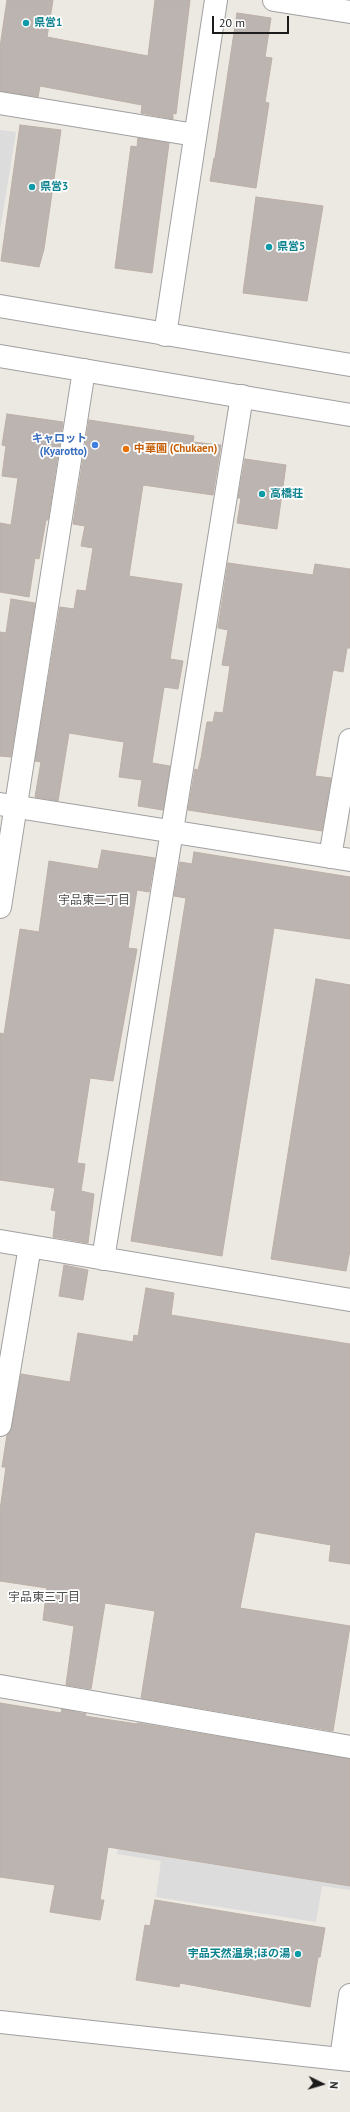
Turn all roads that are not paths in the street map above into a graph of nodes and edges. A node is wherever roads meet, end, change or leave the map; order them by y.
1 (216, 0) edge
2 (274, 0) edge
3 (302, 2) edge
4 (350, 12) edge
5 (0, 103) edge
6 (195, 135) junction
7 (0, 306) edge
8 (165, 335) junction
9 (0, 356) edge
10 (350, 365) edge
11 (84, 370) junction
12 (242, 396) junction
13 (350, 415) edge
14 (350, 740) edge
15 (8, 805) edge
16 (171, 831) junction
17 (340, 858) edge
18 (0, 906) edge
19 (0, 1241) edge
20 (30, 1246) junction
21 (103, 1259) junction
22 (350, 1300) edge
23 (0, 1426) edge
24 (0, 1686) edge
25 (350, 1747) edge
26 (350, 1995) edge
27 (0, 2022) edge
28 (345, 2059) edge

1 - 6 street
2 - 3 street
3 - 4 street
5 - 6 street
6 - 8 street
7 - 8 street
8 - 10 street
9 - 11 street
11 - 12 street
11 - 15 street
12 - 13 street
12 - 16 street
14 - 17 street
15 - 16 street
15 - 18 street
16 - 17 street
16 - 21 street
19 - 20 street
20 - 21 street
20 - 23 street
21 - 22 street
24 - 25 street
26 - 28 street
27 - 28 street

